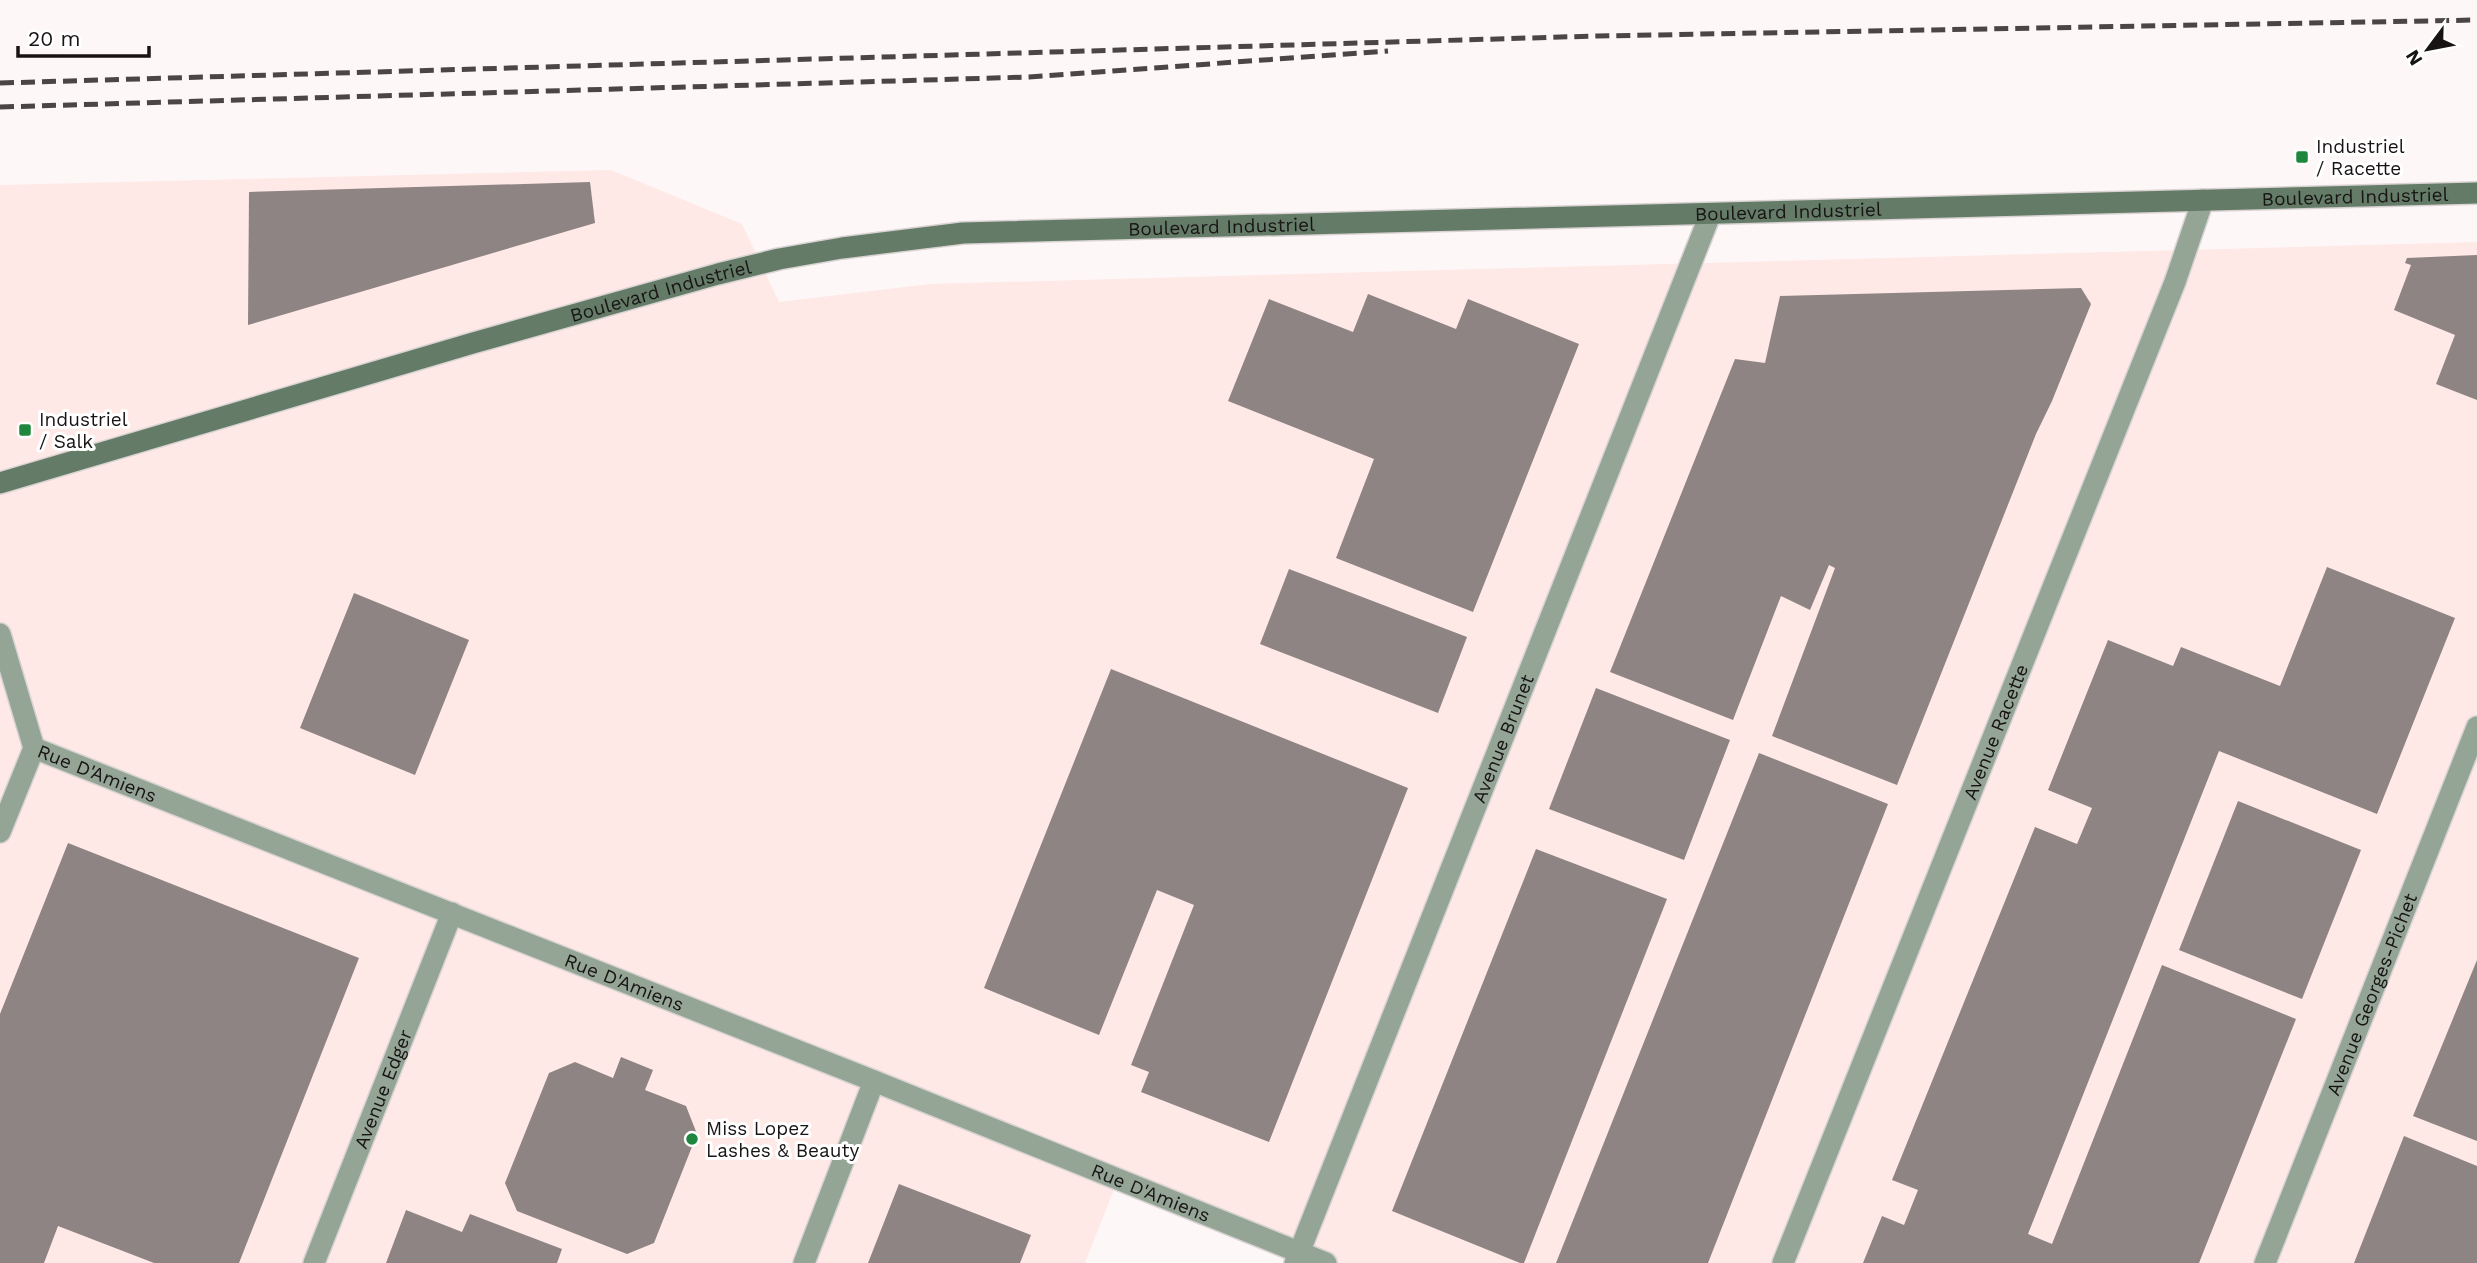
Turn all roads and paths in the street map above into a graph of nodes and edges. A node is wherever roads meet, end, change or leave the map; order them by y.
1 (2477, 193) edge
2 (2203, 200) junction
3 (1710, 215) junction
4 (0, 483) edge
5 (0, 634) edge
6 (2477, 727) edge
7 (34, 748) junction
8 (0, 832) edge
9 (452, 913) junction
10 (874, 1081) junction
11 (1297, 1258) edge
12 (314, 1263) edge
13 (804, 1263) edge
14 (1326, 1263) edge
15 (1783, 1263) edge
16 (2265, 1263) edge

1 - 2 street, Boulevard Industriel
2 - 3 street, Boulevard Industriel
2 - 15 street, Avenue Racette
3 - 4 street, Boulevard Industriel
3 - 11 street, Avenue Brunet
5 - 7 street, Rue D'Amiens
6 - 16 street, Avenue Georges-Pichet
7 - 8 street
7 - 9 street, Rue D'Amiens
9 - 10 street, Rue D'Amiens
9 - 12 street, Avenue Edger
10 - 11 street, Rue D'Amiens
10 - 13 street
11 - 14 street, Rue D'Amiens

